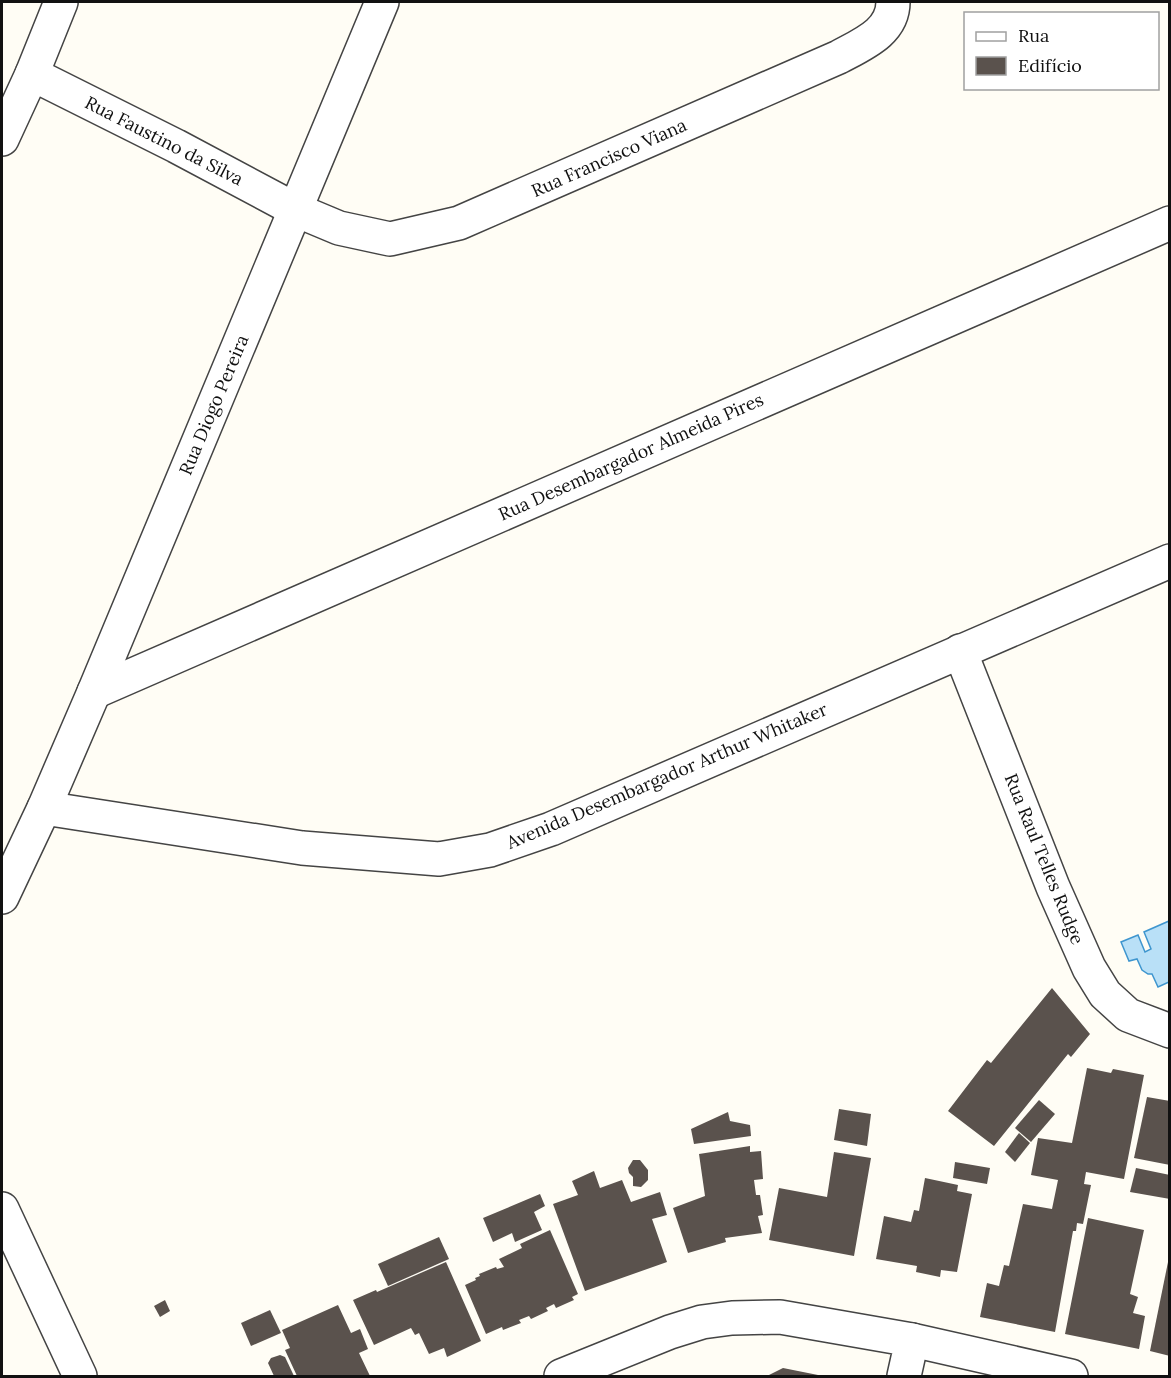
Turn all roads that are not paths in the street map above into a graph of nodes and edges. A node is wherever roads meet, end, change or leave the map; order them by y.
1 (60, 2) edge
2 (382, 2) edge
3 (893, 2) edge
4 (32, 74) junction
5 (2, 139) edge
6 (296, 210) junction
7 (1170, 223) edge
8 (1170, 561) edge
9 (960, 651) junction
10 (94, 692) junction
11 (44, 808) junction
12 (2, 897) edge
13 (1170, 1031) edge
14 (2, 1209) edge
15 (912, 1340) junction
16 (80, 1377) edge
17 (561, 1377) edge
18 (904, 1377) edge
19 (1071, 1377) edge

1 - 4 street
2 - 6 street, Rua Diogo Pereira
3 - 6 street, Rua Francisco Viana
4 - 5 street
4 - 6 street, Rua Faustino da Silva
6 - 10 street, Rua Diogo Pereira
7 - 10 street, Rua Desembargador Almeida Pires
8 - 9 street, Avenida Desembargador Arthur Whitaker
9 - 11 street, Avenida Desembargador Arthur Whitaker
9 - 13 street, Rua Raul Telles Rudge
10 - 11 street, Rua Diogo Pereira
11 - 12 street, Rua Diogo Pereira
14 - 16 street
15 - 17 street
15 - 18 street
15 - 19 street

